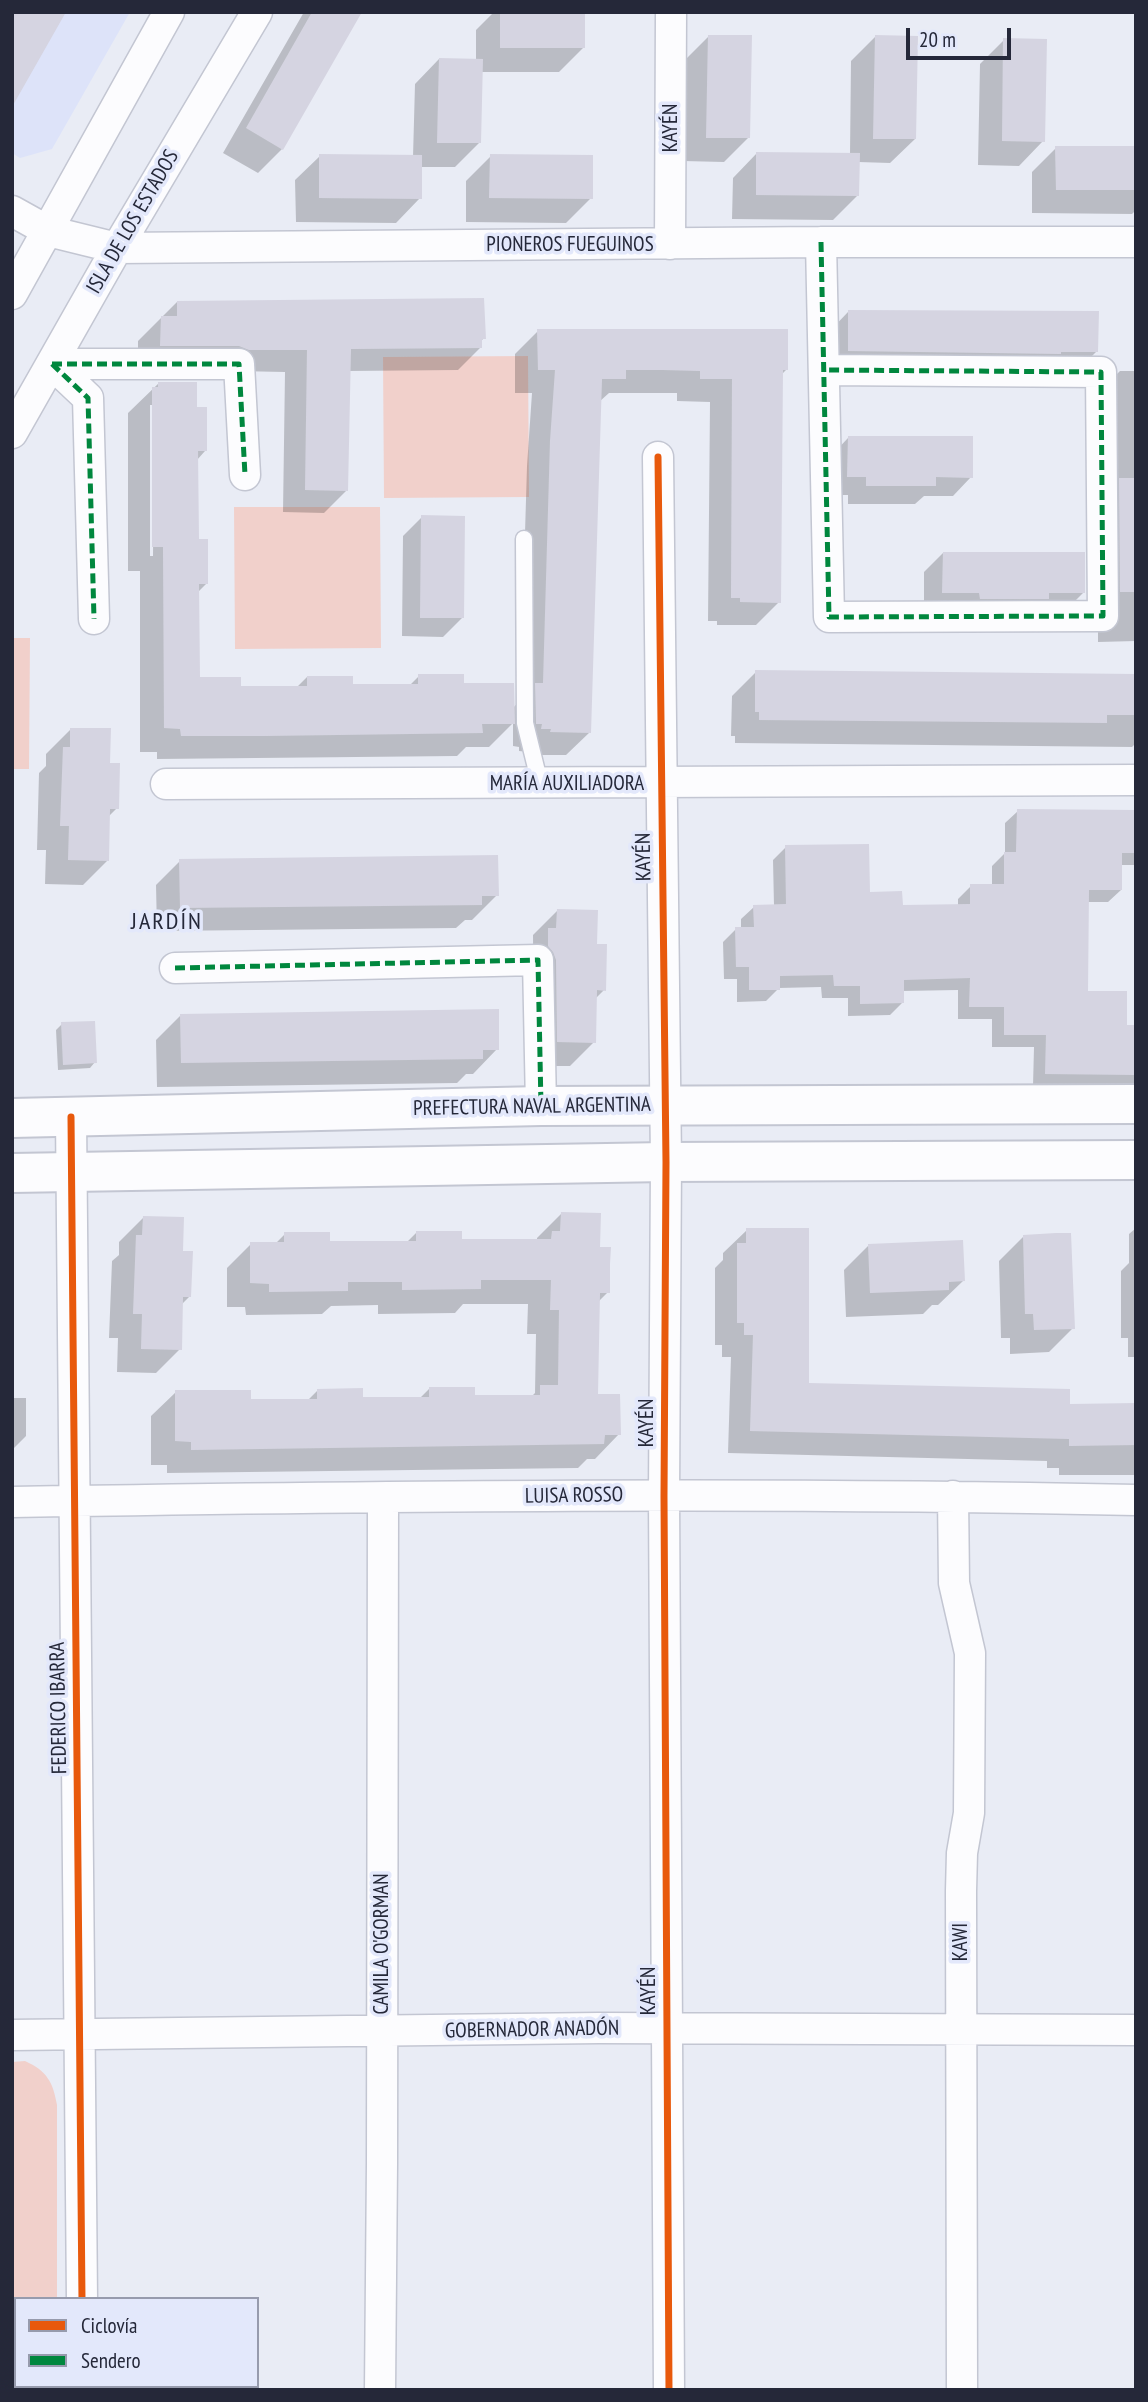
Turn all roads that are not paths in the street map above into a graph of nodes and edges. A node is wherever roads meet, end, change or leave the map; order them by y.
1 (169, 12) edge
2 (257, 12) edge
3 (671, 12) edge
4 (12, 211) edge
5 (48, 231) junction
6 (821, 242) junction
7 (1136, 242) edge
8 (670, 244) junction
9 (117, 248) junction
10 (12, 294) edge
11 (52, 364) junction
12 (824, 370) junction
13 (12, 433) edge
14 (658, 457) dead end
15 (245, 475) dead end
16 (524, 539) dead end
17 (94, 619) dead end
18 (1136, 780) edge
19 (661, 783) junction
20 (166, 784) dead end
21 (540, 784) junction
22 (175, 968) dead end
23 (1136, 1104) edge
24 (664, 1105) junction
25 (541, 1106) junction
26 (12, 1118) edge
27 (71, 1118) junction
28 (1136, 1160) edge
29 (666, 1162) junction
30 (70, 1172) junction
31 (12, 1173) edge
32 (664, 1496) junction
33 (953, 1496) junction
34 (383, 1498) junction
35 (1136, 1500) edge
36 (75, 1501) junction
37 (12, 1502) edge
38 (667, 2028) junction
39 (961, 2031) junction
40 (1136, 2031) edge
41 (381, 2032) junction
42 (80, 2034) junction
43 (12, 2035) edge
44 (82, 2297) edge
45 (380, 2390) edge
46 (669, 2390) edge
47 (962, 2390) edge

1 - 5 street
2 - 9 street, ISLA DE LOS ESTADOS
3 - 8 street, KAYÉN
4 - 5 street, PIONEROS FUEGUINOS
5 - 9 street, PIONEROS FUEGUINOS
5 - 10 street
6 - 7 street, PIONEROS FUEGUINOS
6 - 8 street, PIONEROS FUEGUINOS
6 - 12 street
8 - 9 street, PIONEROS FUEGUINOS
9 - 11 street, ISLA DE LOS ESTADOS
11 - 13 street, ISLA DE LOS ESTADOS
11 - 15 street
11 - 17 street
12 - 12 street
14 - 19 street, KAYÉN
16 - 21 lane
18 - 19 street, MARÍA AUXILIADORA
19 - 21 street, MARÍA AUXILIADORA
19 - 24 street, KAYÉN
20 - 21 street, MARÍA AUXILIADORA
22 - 25 street
23 - 24 main road, PREFECTURA NAVAL ARGENTINA
24 - 25 main road, PREFECTURA NAVAL ARGENTINA
24 - 29 street, KAYÉN
25 - 27 main road, PREFECTURA NAVAL ARGENTINA
26 - 27 main road, PREFECTURA NAVAL ARGENTINA
27 - 30 street, FEDERICO IBARRA
28 - 29 main road
29 - 30 main road
29 - 32 street, KAYÉN
30 - 31 main road
30 - 36 street, FEDERICO IBARRA
32 - 33 street, LUISA ROSSO
32 - 34 street, LUISA ROSSO
32 - 38 street, KAYÉN
33 - 35 street, LUISA ROSSO
33 - 39 street, KAWI
34 - 36 street, LUISA ROSSO
34 - 41 street, CAMILA O'GORMAN
36 - 37 street, LUISA ROSSO
36 - 42 street, FEDERICO IBARRA
38 - 39 street, GOBERNADOR ANADÓN
38 - 41 street, GOBERNADOR ANADÓN
38 - 46 street, KAYÉN
39 - 40 street, GOBERNADOR ANADÓN
39 - 47 street, KAWI
41 - 42 street, GOBERNADOR ANADÓN
41 - 45 street, CAMILA O'GORMAN
42 - 43 street, GOBERNADOR ANADÓN
42 - 44 street, FEDERICO IBARRA

